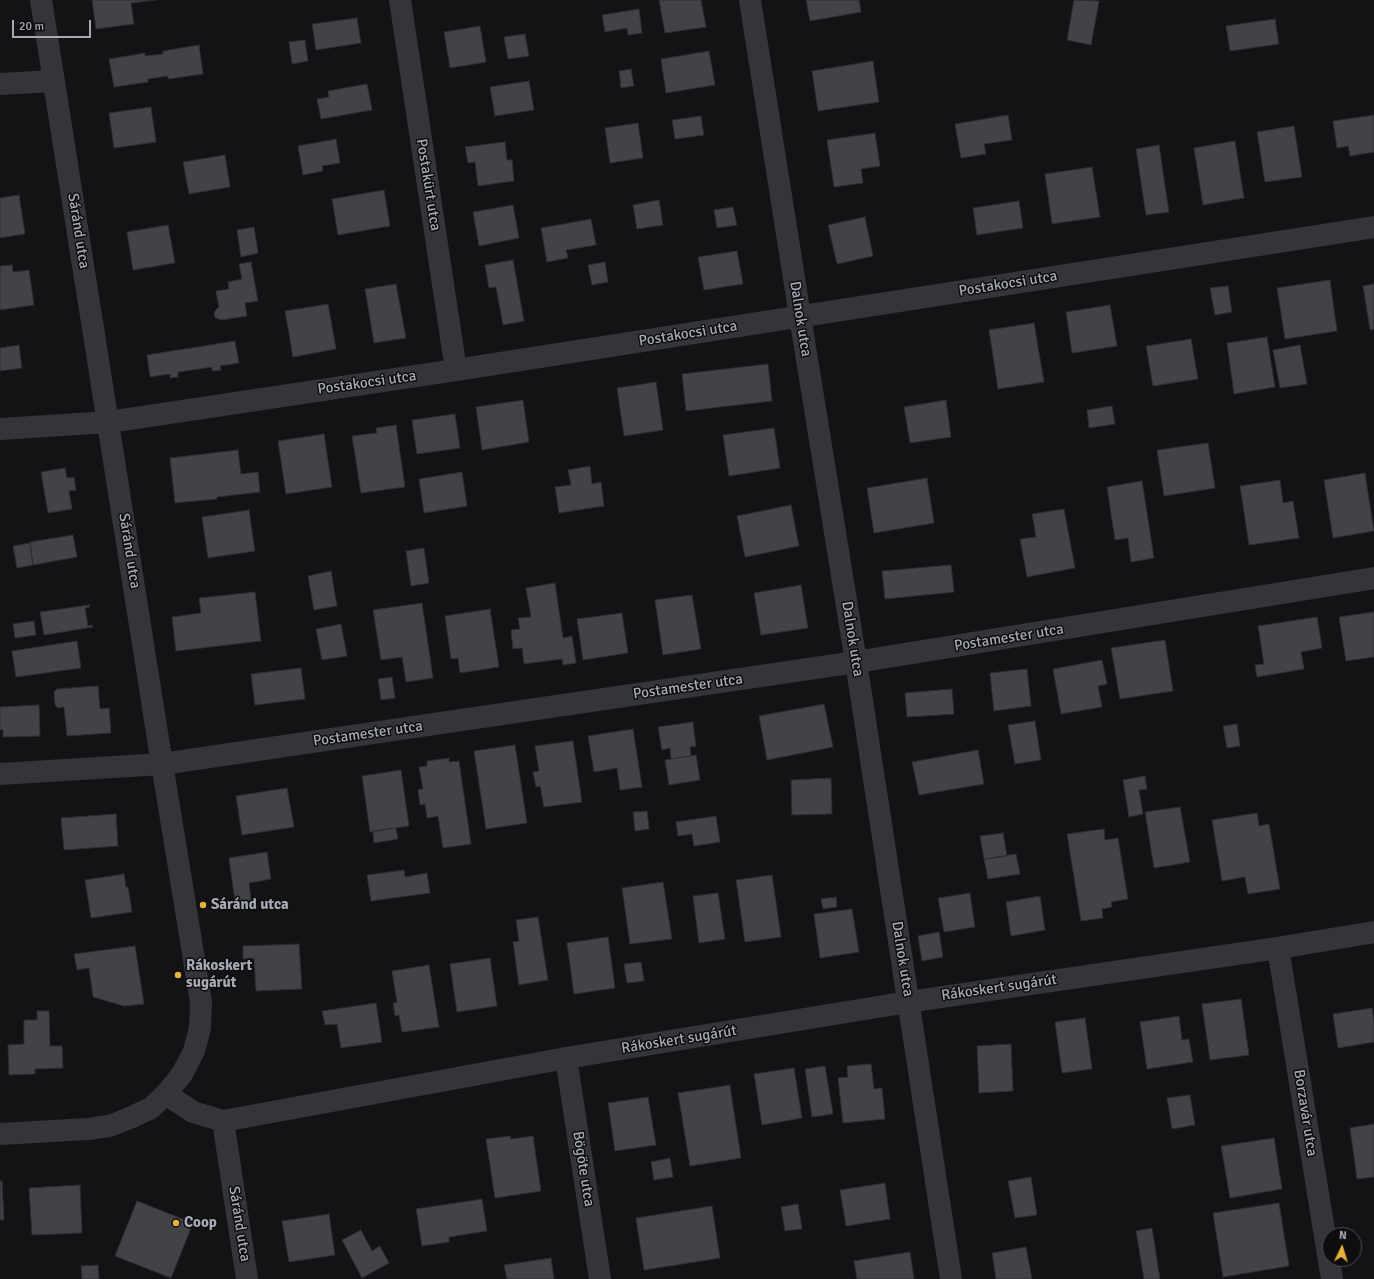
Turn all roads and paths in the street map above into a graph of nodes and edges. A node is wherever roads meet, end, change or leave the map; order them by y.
1 (41, 0) edge
2 (400, 0) edge
3 (750, 0) edge
4 (54, 81) junction
5 (0, 84) edge
6 (1374, 227) edge
7 (800, 316) junction
8 (456, 370) junction
9 (109, 422) junction
10 (0, 428) edge
11 (1374, 578) edge
12 (856, 662) junction
13 (162, 764) junction
14 (0, 774) edge
15 (1374, 932) edge
16 (1278, 948) junction
17 (908, 1002) junction
18 (566, 1058) junction
19 (166, 1094) junction
20 (223, 1121) junction
21 (0, 1134) edge
22 (247, 1279) edge
23 (600, 1279) edge
24 (951, 1279) edge
25 (1332, 1279) edge

1 - 4 street, Sáránd utca
2 - 8 street, Postakürt utca
3 - 7 street, Dalnok utca
4 - 5 street
4 - 9 street, Sáránd utca
6 - 7 street, Postakocsi utca
7 - 8 street, Postakocsi utca
7 - 12 street, Dalnok utca
8 - 9 street, Postakocsi utca
9 - 10 street, Postakocsi utca
9 - 13 street, Sáránd utca
11 - 12 street, Postamester utca
12 - 13 street, Postamester utca
12 - 17 street, Dalnok utca
13 - 14 street, Postamester utca
13 - 19 street, Sáránd utca
15 - 16 street, Rákoskert sugárút
16 - 17 street, Rákoskert sugárút
16 - 25 street, Borzavár utca
17 - 18 street, Rákoskert sugárút
17 - 24 street, Dalnok utca
18 - 20 street, Rákoskert sugárút
18 - 23 street, Bögöte utca
19 - 20 street, Rákoskert sugárút
19 - 21 street
20 - 22 street, Sáránd utca

